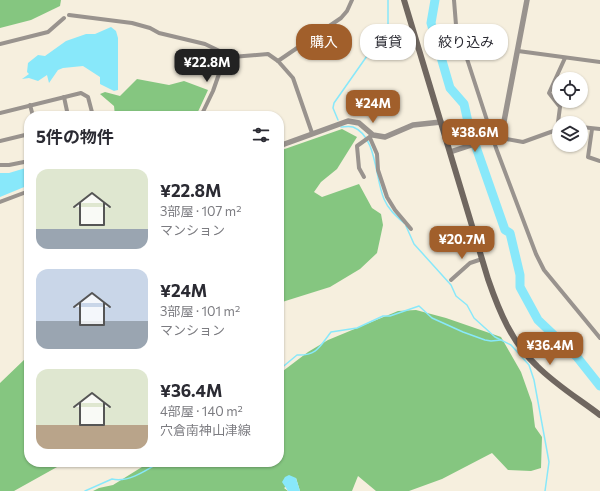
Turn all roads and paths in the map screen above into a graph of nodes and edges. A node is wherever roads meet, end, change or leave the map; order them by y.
1 (352, 0) edge
2 (404, 0) edge
3 (454, 0) edge
4 (527, 0) edge
5 (69, 15) dead end
6 (64, 18) dead end
7 (0, 44) edge
8 (518, 51) junction
9 (226, 54) junction
10 (565, 58) junction
11 (278, 61) junction
12 (600, 62) edge
13 (64, 97) junction
14 (30, 105) junction
15 (32, 111) edge
16 (67, 111) dead end
17 (92, 111) edge
18 (204, 111) edge
19 (0, 113) edge
20 (559, 116) edge
21 (441, 122) junction
22 (588, 128) edge
23 (592, 128) junction
24 (600, 129) edge
25 (552, 132) edge
26 (312, 133) junction
27 (24, 135) edge
28 (369, 138) junction
29 (494, 138) junction
30 (0, 141) edge
31 (284, 144) edge
32 (452, 151) junction
33 (600, 161) edge
34 (24, 162) edge
35 (0, 165) edge
36 (364, 177) dead end
37 (24, 193) edge
38 (0, 202) edge
39 (411, 229) dead end
40 (482, 259) junction
41 (451, 280) dead end
42 (600, 338) edge
43 (600, 415) edge

1 - 11 street
2 - 21 main road
3 - 29 street
4 - 8 street
5 - 9 street
6 - 7 street
8 - 10 street
8 - 29 street
9 - 11 street
9 - 18 street
10 - 12 street
10 - 20 street
11 - 26 street
13 - 14 street
13 - 16 street
13 - 17 street
14 - 15 street
14 - 19 street
21 - 28 street
21 - 32 main road
22 - 23 street
23 - 24 street
23 - 33 street
25 - 29 street
26 - 28 street
26 - 31 street
27 - 30 street
28 - 36 street
28 - 39 street
29 - 32 street
29 - 42 street
32 - 40 main road
34 - 35 street
37 - 38 street
40 - 41 street
40 - 43 main road

